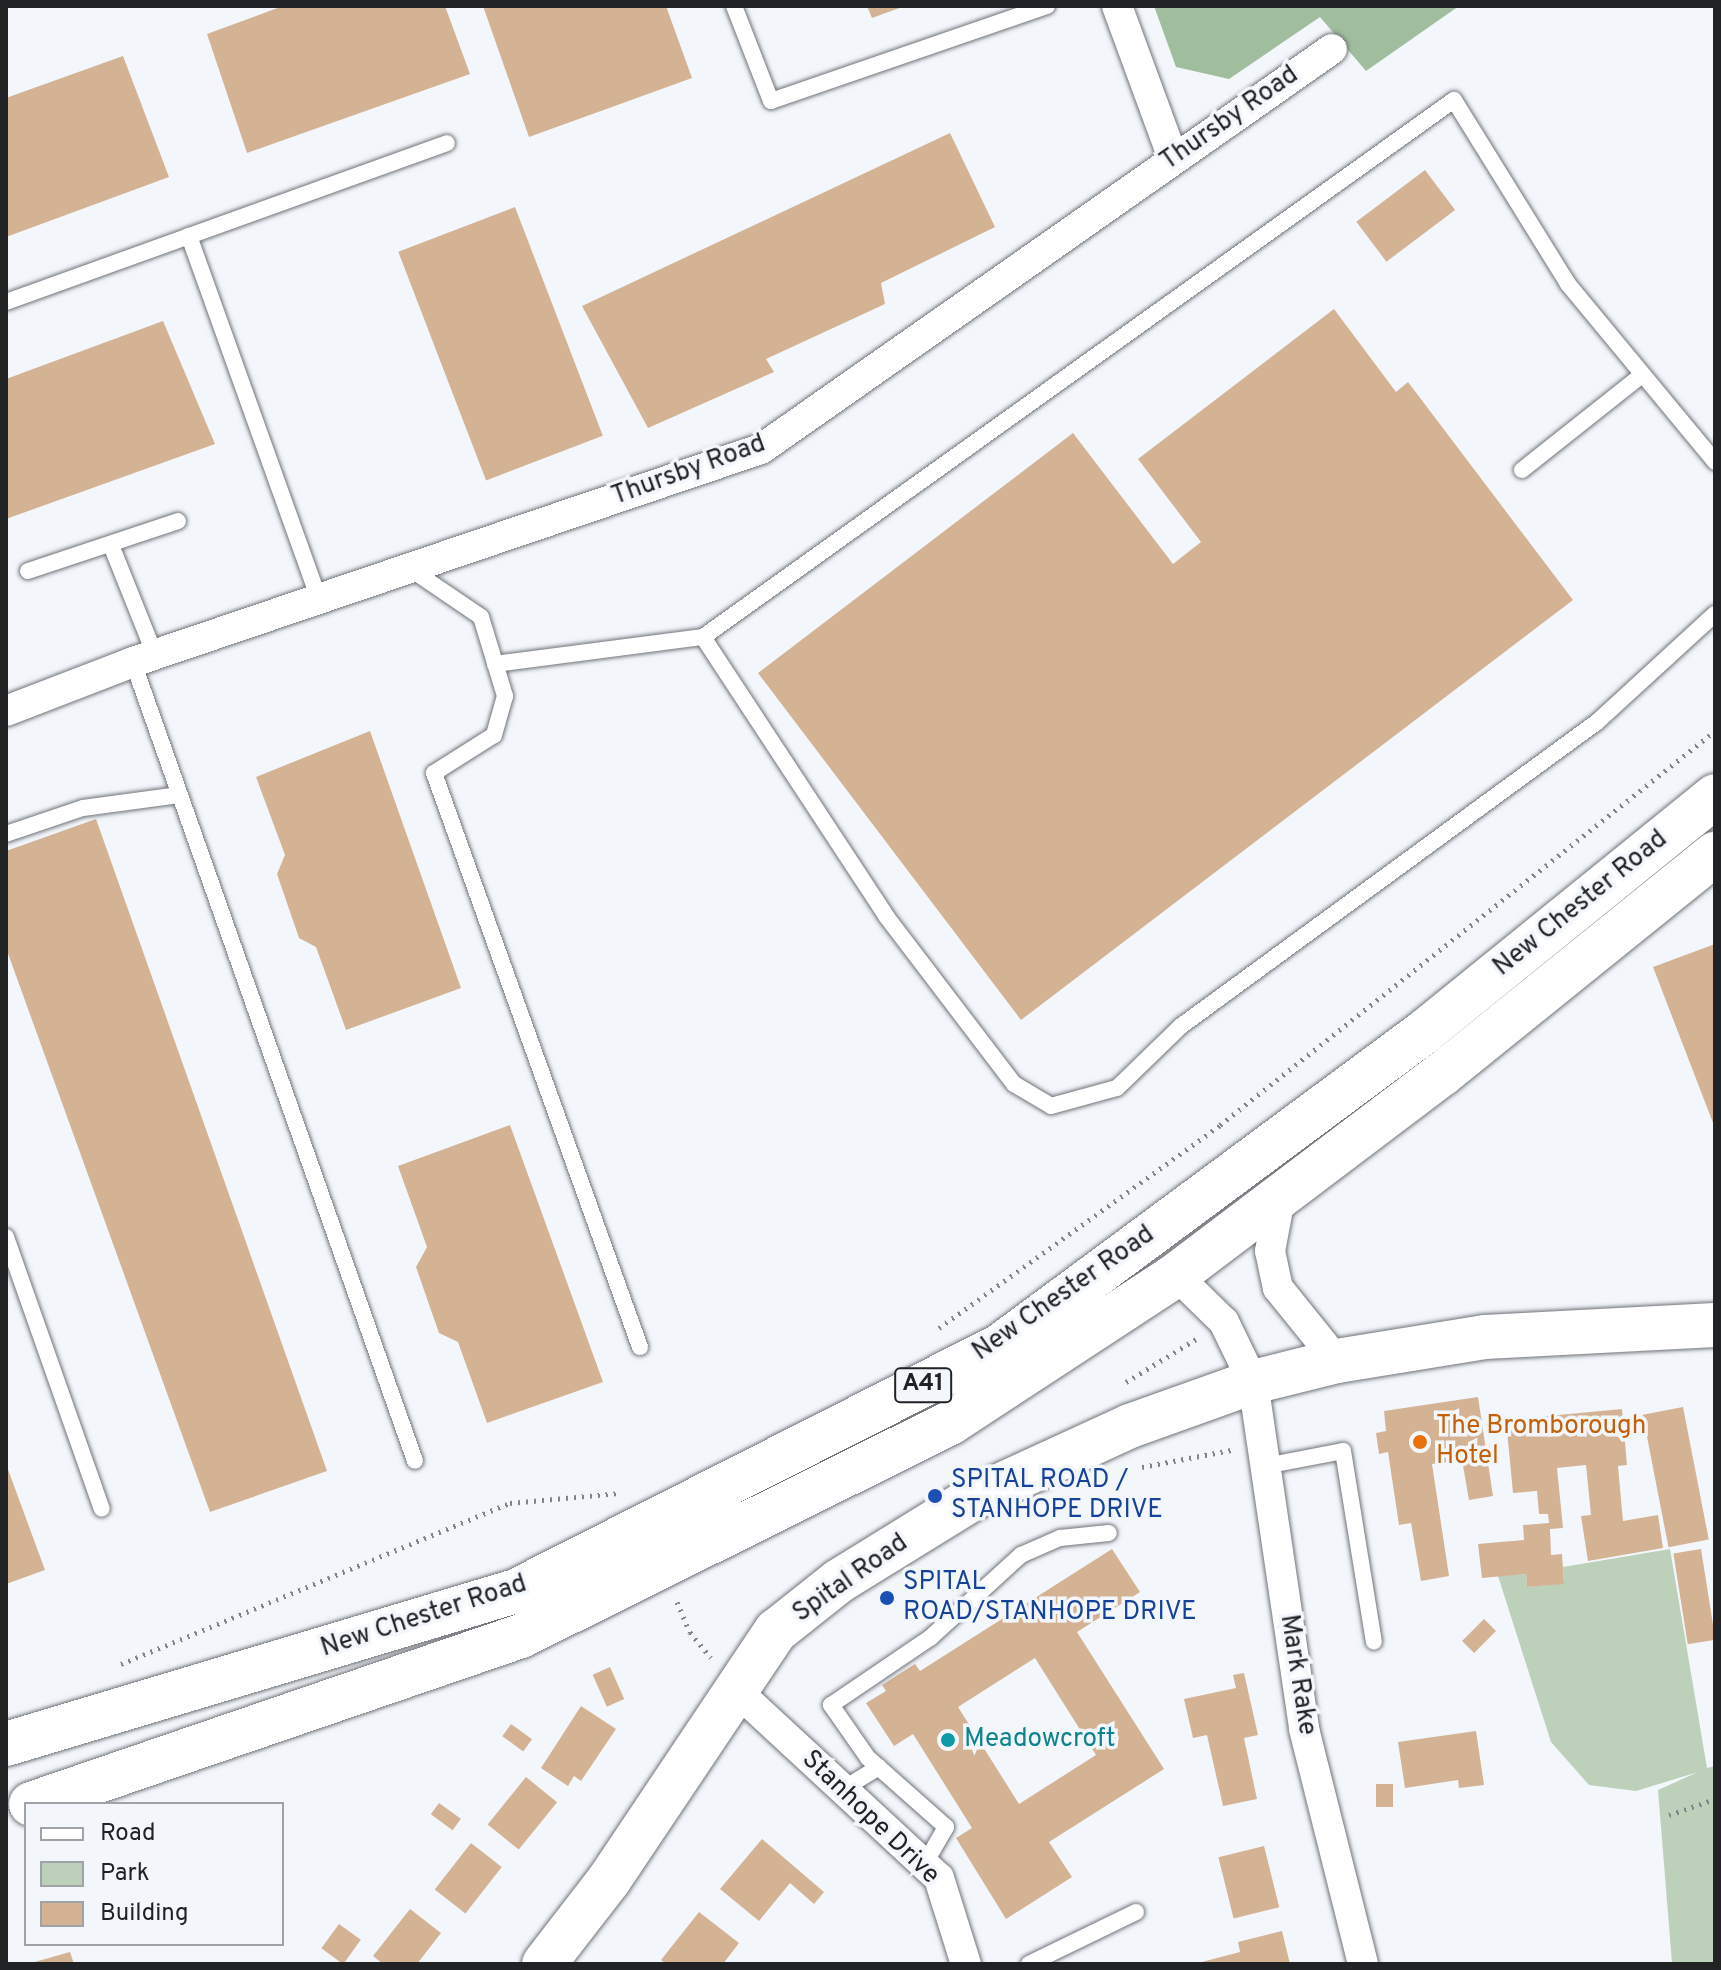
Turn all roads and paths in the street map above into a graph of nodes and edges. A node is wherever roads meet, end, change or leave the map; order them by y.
1 (734, 6) edge
2 (1047, 6) edge
3 (1117, 6) edge
4 (1332, 49) dead end
5 (447, 143) dead end
6 (1173, 158) junction
7 (189, 236) junction
8 (6, 302) edge
9 (1642, 375) junction
10 (1715, 462) edge
11 (1522, 470) dead end
12 (178, 521) dead end
13 (111, 545) junction
14 (409, 568) junction
15 (28, 571) dead end
16 (319, 599) junction
17 (1715, 614) edge
18 (703, 637) junction
19 (144, 658) junction
20 (495, 664) junction
21 (6, 711) edge
22 (1715, 731) edge
23 (179, 795) junction
24 (1715, 796) edge
25 (6, 834) edge
26 (1715, 854) edge
27 (1281, 1193) junction
28 (6, 1237) edge
29 (1176, 1275) junction
30 (1715, 1325) edge
31 (925, 1337) dead end
32 (640, 1347) dead end
33 (1337, 1361) junction
34 (1253, 1382) junction
35 (415, 1461) dead end
36 (1265, 1466) junction
37 (627, 1492) dead end
38 (102, 1509) dead end
39 (1109, 1533) dead end
40 (662, 1566) junction
41 (1374, 1642) dead end
42 (114, 1667) dead end
43 (739, 1693) junction
44 (6, 1744) edge
45 (879, 1767) junction
46 (125, 1772) junction
47 (6, 1787) edge
48 (843, 1789) junction
49 (1715, 1799) edge
50 (37, 1802) edge
51 (1669, 1815) dead end
52 (924, 1865) junction
53 (1136, 1912) dead end
54 (544, 1964) edge
55 (966, 1964) edge
56 (1029, 1964) edge
57 (1363, 1964) edge

1 - 2 lane
3 - 6 street
4 - 6 street, Thursby Road
5 - 7 lane
6 - 14 street, Thursby Road
7 - 8 lane
7 - 16 lane
9 - 10 lane
9 - 11 lane
9 - 18 lane
12 - 13 lane
13 - 15 lane
13 - 19 lane
14 - 16 street, Thursby Road
14 - 20 lane
16 - 19 street, Thursby Road
17 - 18 lane
18 - 20 lane
19 - 21 street, Thursby Road
19 - 23 lane
20 - 32 lane
22 - 31 path
23 - 25 lane
23 - 35 lane
24 - 44 main road, New Chester Road / A41
26 - 27 main road, New Chester Road / A41
27 - 29 main road, New Chester Road / A41
27 - 33 street
28 - 38 lane
29 - 34 street, Mark Rake
29 - 40 main road, New Chester Road / A41
30 - 33 main road, Spital Road
33 - 34 main road, Spital Road
34 - 36 street, Mark Rake
34 - 43 main road, Spital Road
36 - 41 lane
36 - 57 street, Mark Rake
37 - 42 path
39 - 45 lane
40 - 43 path
40 - 46 main road, New Chester Road / A41
43 - 48 street, Stanhope Drive
43 - 54 main road, Spital Road
45 - 48 lane
45 - 52 lane
46 - 47 main road
46 - 50 main road, New Chester Road / A41
48 - 52 street, Stanhope Drive
49 - 51 path
52 - 55 street, Stanhope Drive
53 - 56 lane

